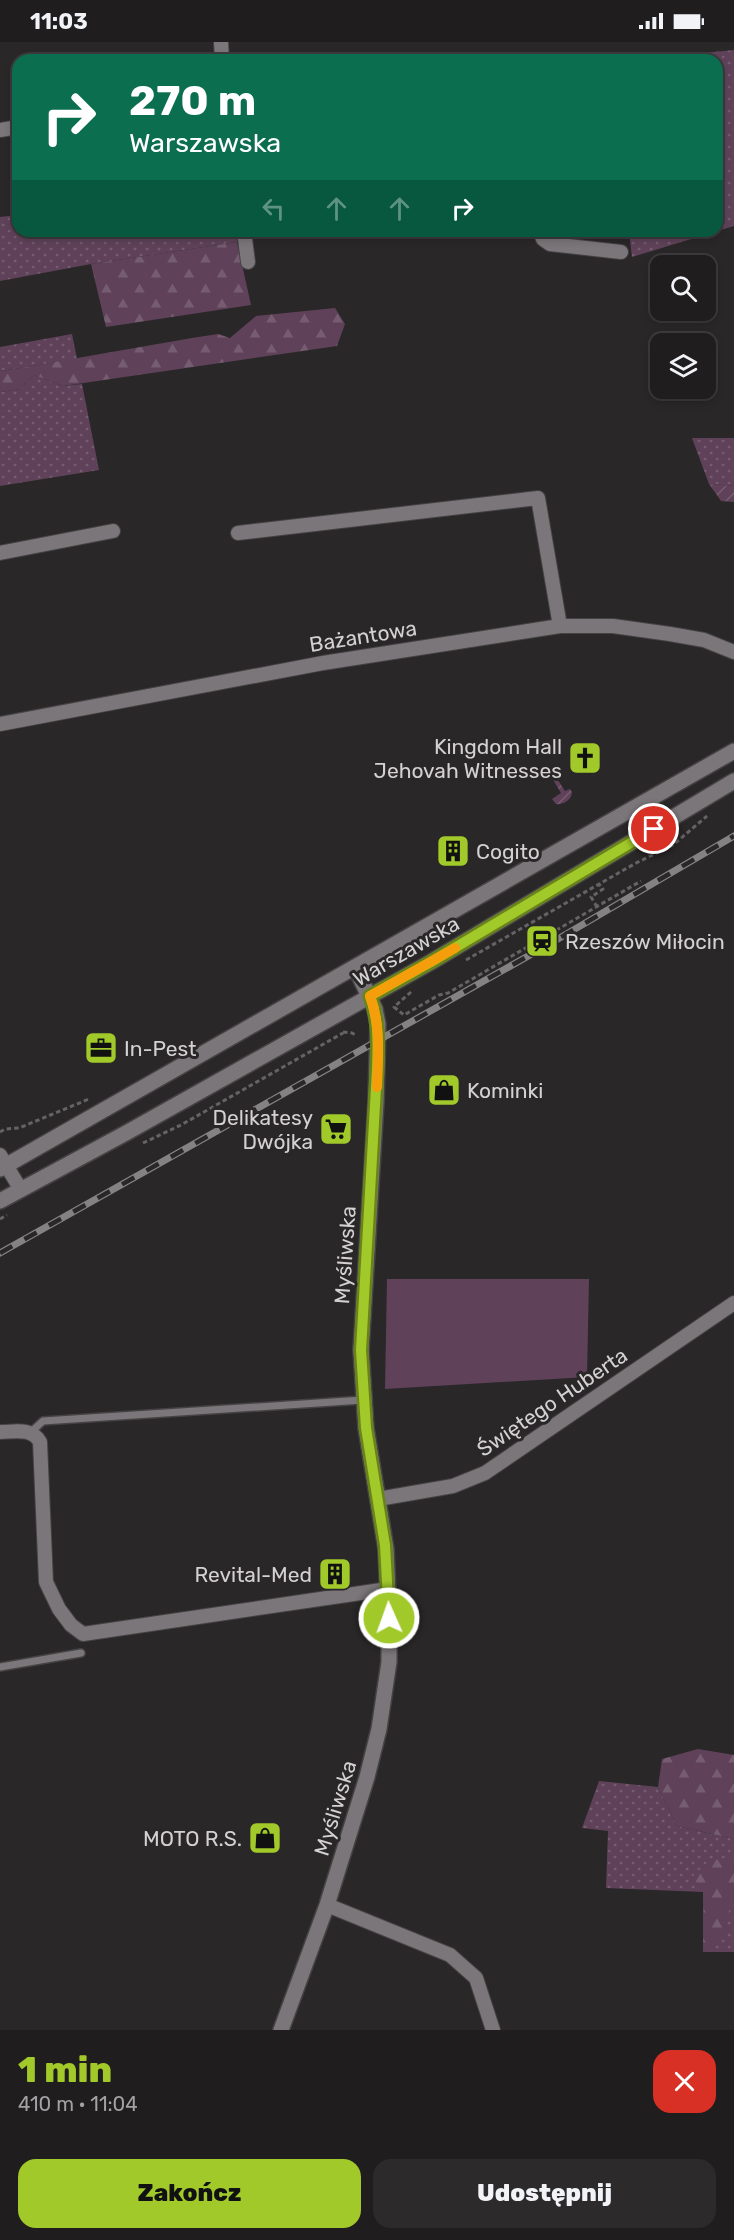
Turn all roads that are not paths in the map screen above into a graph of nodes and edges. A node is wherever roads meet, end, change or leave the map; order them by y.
1 (245, 237) edge
2 (542, 237) edge
3 (621, 252) dead end
4 (248, 262) dead end
5 (113, 531) dead end
6 (238, 533) dead end
7 (0, 553) edge
8 (560, 626) junction
9 (734, 652) edge
10 (0, 724) edge
11 (734, 751) edge
12 (734, 781) edge
13 (355, 967) junction
14 (370, 996) junction
15 (2, 1163) edge
16 (21, 1190) junction
17 (0, 1201) edge
18 (734, 1303) edge
19 (363, 1400) junction
20 (0, 1432) edge
21 (31, 1432) junction
22 (378, 1499) junction
23 (388, 1589) junction
24 (81, 1653) dead end
25 (0, 1667) edge
26 (327, 1905) junction
27 (281, 2030) edge
28 (493, 2030) edge

1 - 4 street
2 - 3 street
5 - 7 street
6 - 8 street
8 - 9 street, Bażantowa
8 - 10 street, Bażantowa
11 - 13 main road, Warszawska
12 - 14 main road, Warszawska
13 - 14 main road, Myśliwska
13 - 15 main road, Warszawska
14 - 16 main road, Warszawska
14 - 19 main road, Myśliwska
15 - 16 street
16 - 17 main road, Warszawska
18 - 22 street, Świętego Huberta
19 - 21 lane
19 - 22 main road, Myśliwska
20 - 21 street
21 - 23 street
22 - 23 main road, Myśliwska
23 - 26 main road, Myśliwska
24 - 25 lane
26 - 27 main road, Myśliwska
26 - 28 street

